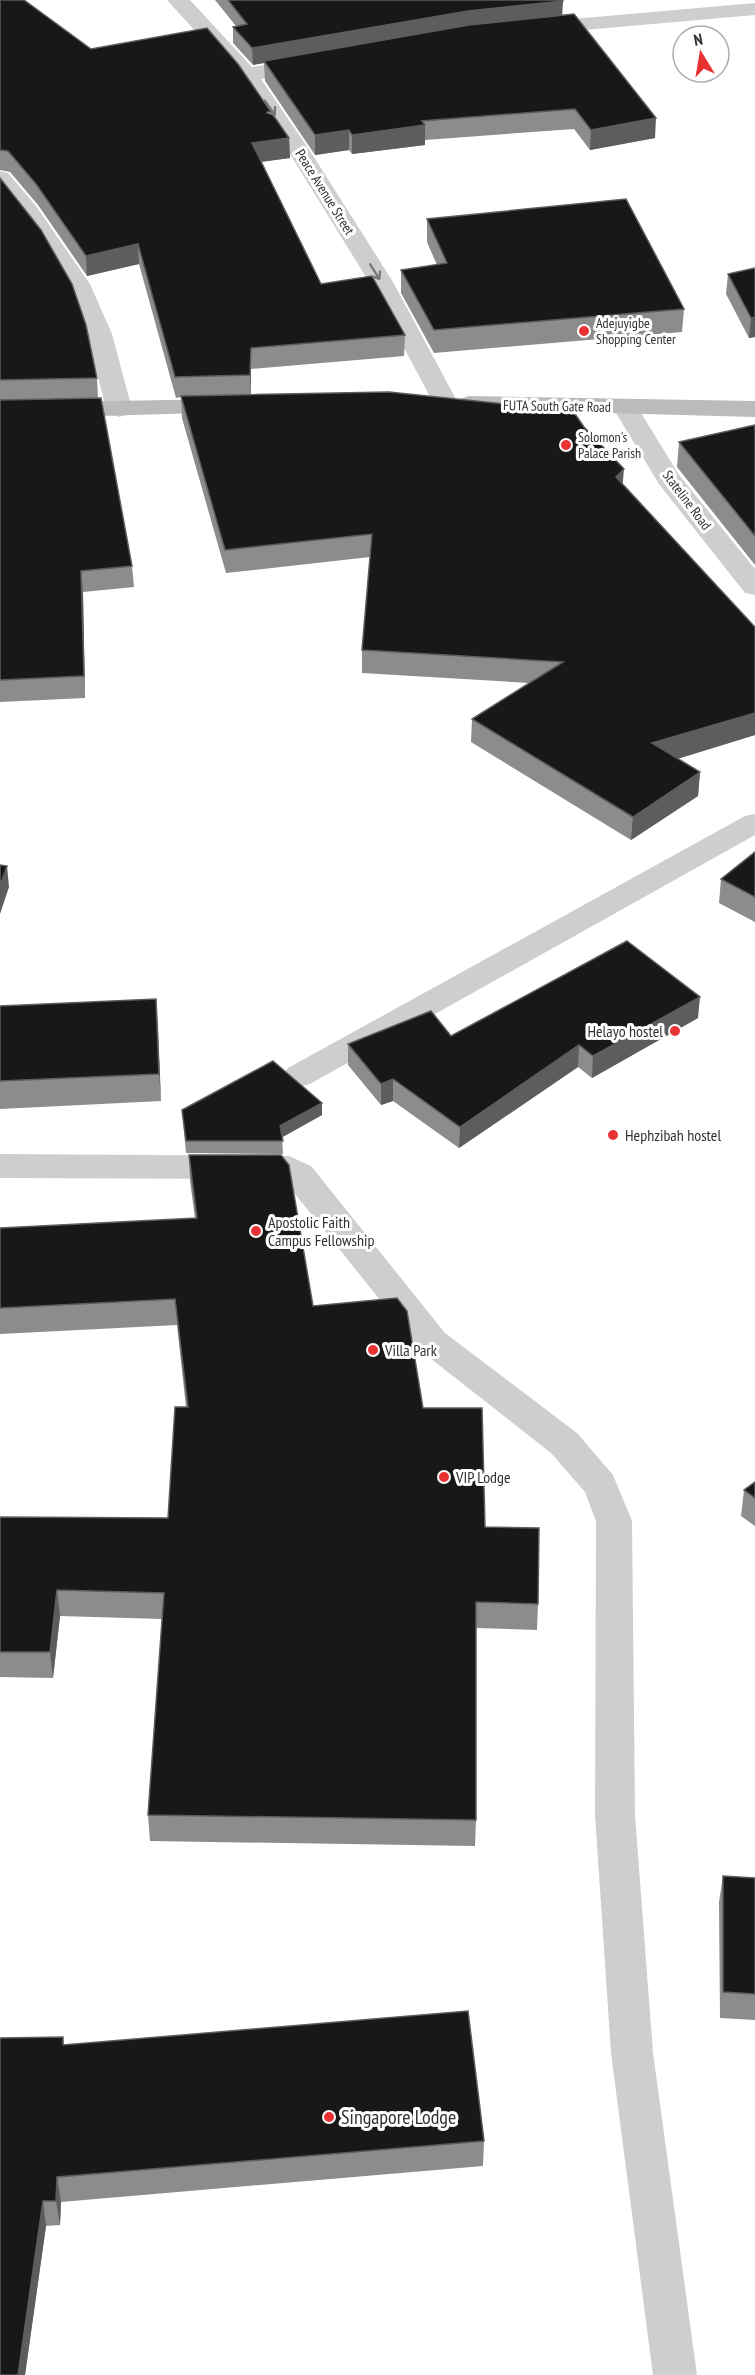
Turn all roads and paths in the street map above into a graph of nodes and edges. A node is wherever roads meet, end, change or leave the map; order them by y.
1 (178, 0) edge
2 (755, 9) edge
3 (514, 31) edge
4 (328, 60) edge
5 (246, 75) junction
6 (0, 177) edge
7 (433, 404) joint
8 (247, 407) edge
9 (626, 408) junction
10 (119, 409) junction
11 (755, 409) edge
12 (0, 411) edge
13 (755, 587) edge
14 (755, 823) edge
15 (299, 1076) dead end
16 (0, 1167) edge
17 (675, 2375) edge

1 - 5 street, Peace Avenue Street
2 - 3 street
4 - 5 street
5 -> 7 street, Peace Avenue Street
6 - 10 street
7 - 9 main road, FUTA South Gate Road
8 - 10 main road
9 - 11 main road, FUTA South Gate Road
9 - 13 street, Stateline Road
10 - 12 main road
14 - 15 street
16 - 17 street

